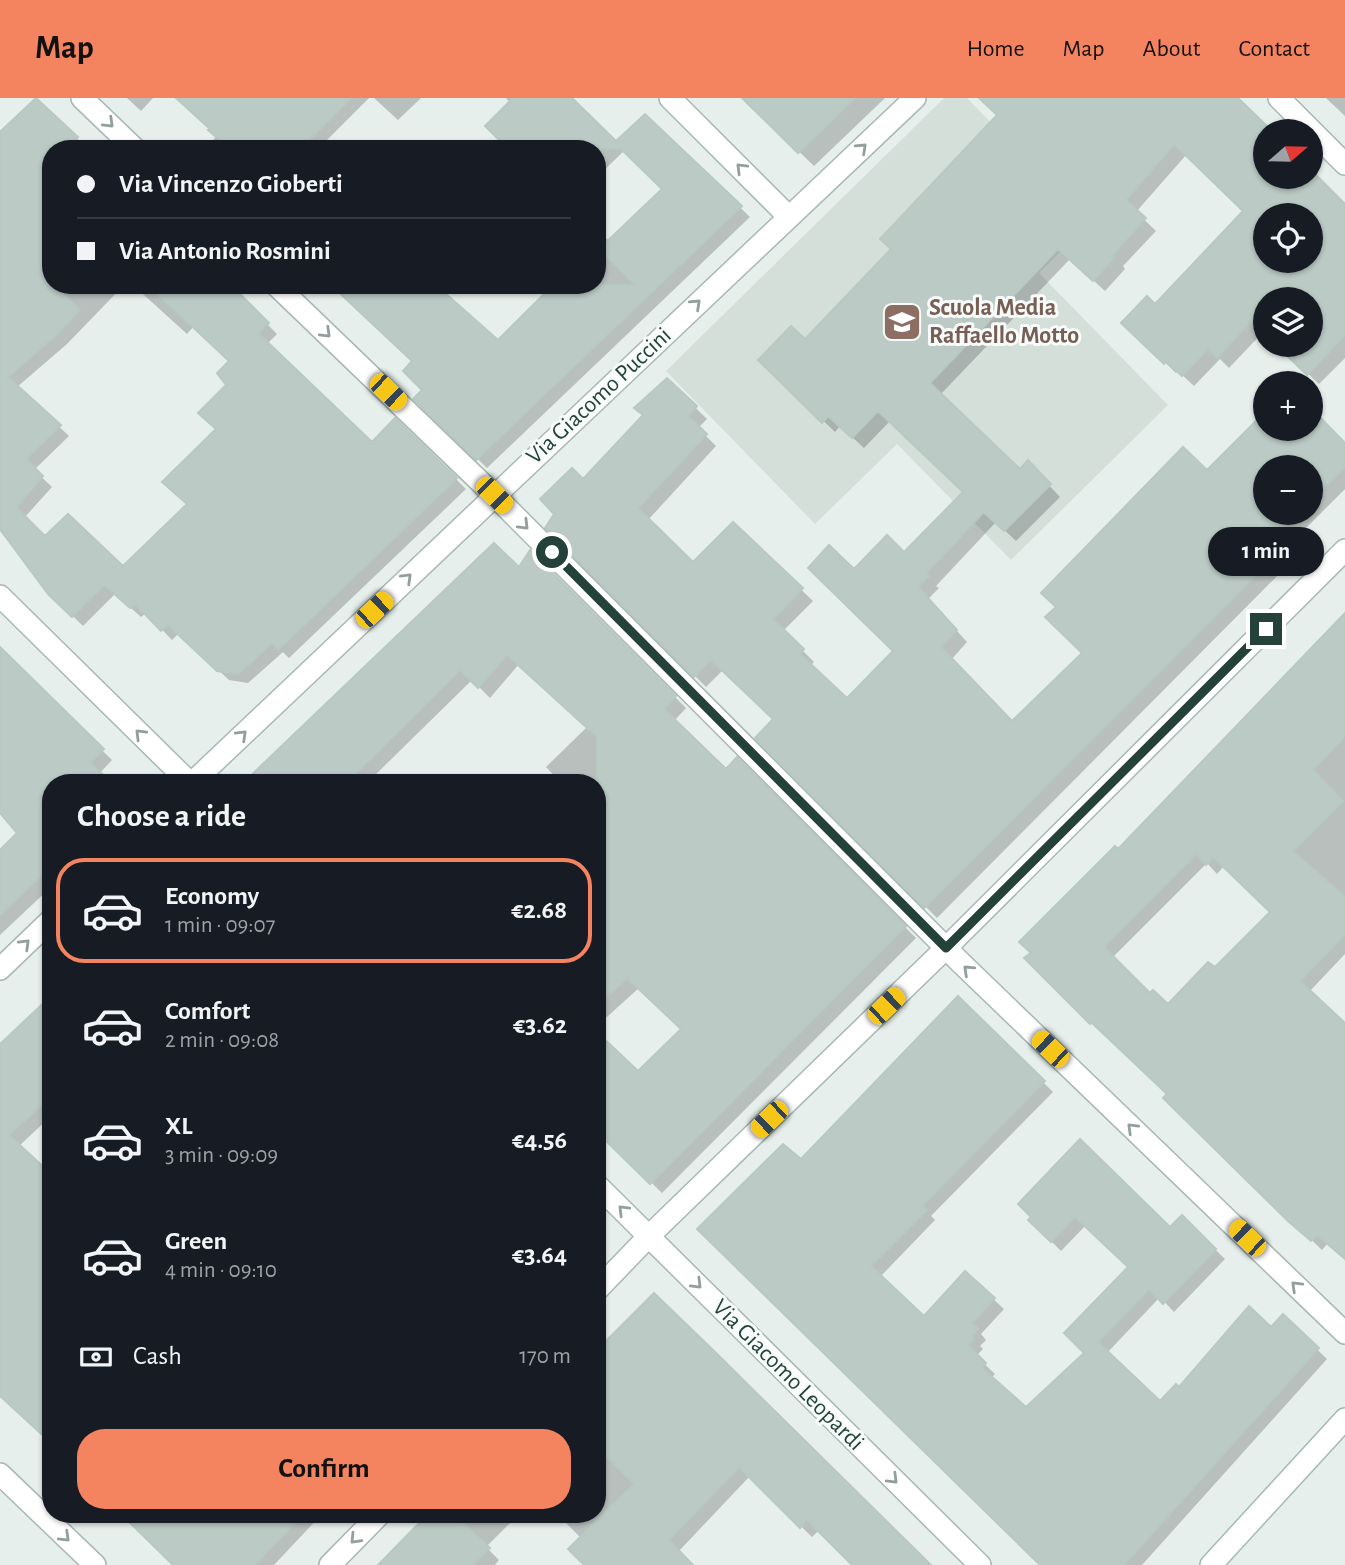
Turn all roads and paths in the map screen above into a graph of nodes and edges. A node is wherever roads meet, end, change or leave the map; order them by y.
1 (82, 98) edge
2 (670, 98) edge
3 (915, 98) edge
4 (1279, 98) edge
5 (126, 140) edge
6 (1345, 164) edge
7 (789, 217) junction
8 (285, 294) edge
9 (494, 495) junction
10 (1345, 550) edge
11 (0, 596) edge
12 (183, 774) edge
13 (199, 774) edge
14 (42, 929) edge
15 (946, 948) junction
16 (0, 969) edge
17 (606, 1194) edge
18 (649, 1236) junction
19 (606, 1281) edge
20 (1345, 1333) edge
21 (1345, 1419) edge
22 (0, 1475) edge
23 (42, 1515) edge
24 (51, 1523) edge
25 (371, 1523) edge
26 (95, 1565) edge
27 (330, 1565) edge
28 (980, 1565) edge
29 (1211, 1565) edge

1 -> 5 street
7 -> 2 street
7 -> 3 street, Via Giacomo Puccini
4 - 6 street
9 -> 7 street, Via Giacomo Puccini
8 -> 9 street
13 -> 9 street, Via Giacomo Puccini
9 -> 15 street
10 - 15 street
12 -> 11 street
16 -> 14 street
15 - 18 street
20 -> 15 street
18 -> 17 street, Via Giacomo Leopardi
18 - 19 street
18 -> 28 street, Via Giacomo Leopardi
21 - 29 street
22 -> 23 street
24 -> 26 street
25 -> 27 street

